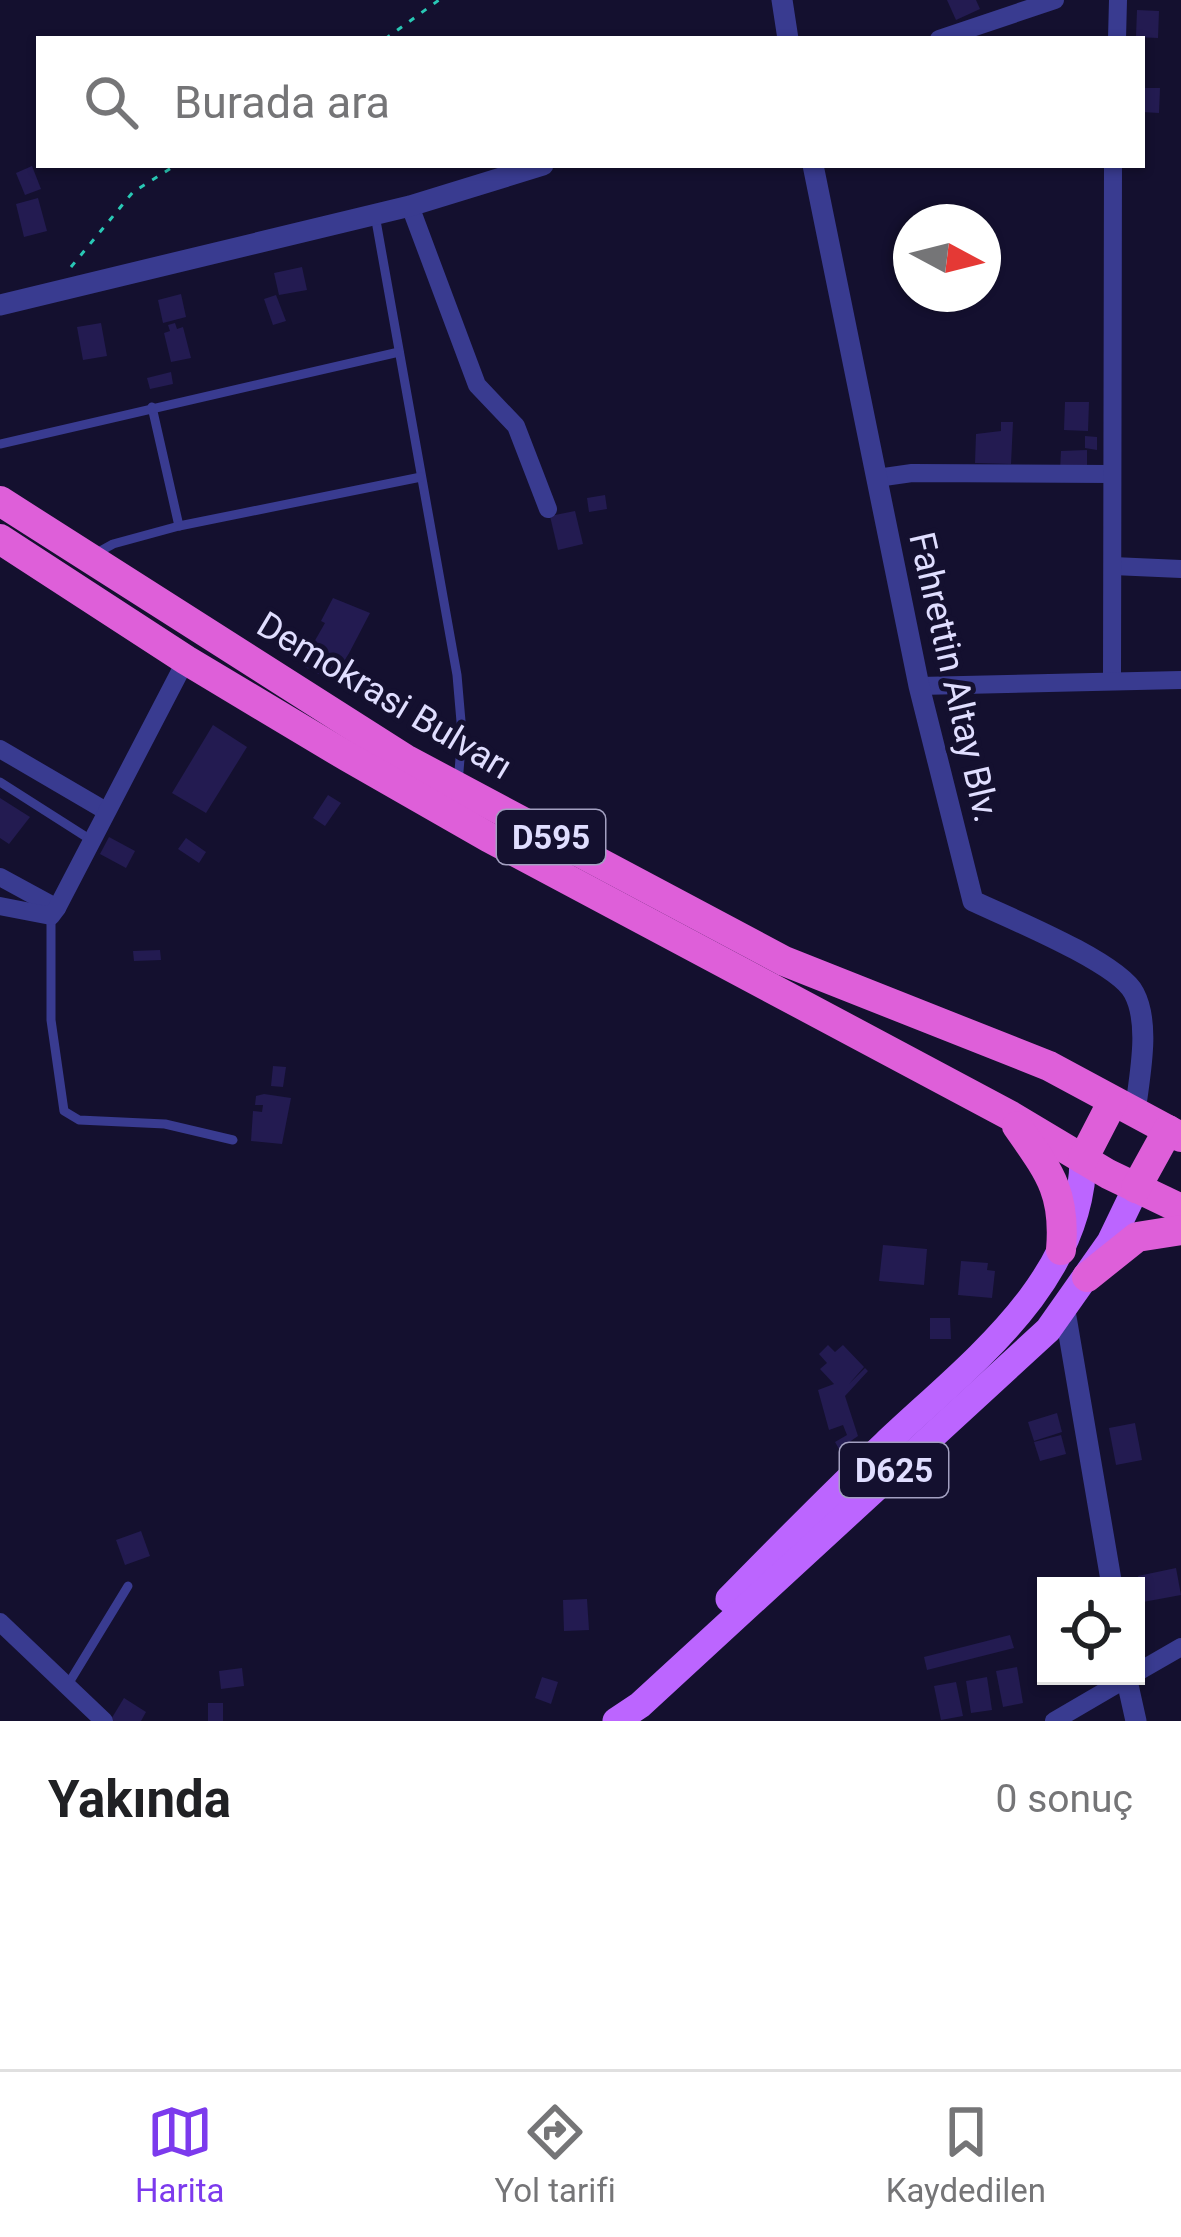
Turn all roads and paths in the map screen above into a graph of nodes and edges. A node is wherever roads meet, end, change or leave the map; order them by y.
1 (439, 0) edge
2 (782, 0) edge
3 (1055, 0) edge
4 (1118, 0) edge
5 (389, 36) edge
6 (788, 36) edge
7 (948, 36) edge
8 (1117, 36) edge
9 (171, 168) edge
10 (533, 168) edge
11 (814, 168) edge
12 (1114, 168) edge
13 (410, 206) junction
14 (376, 214) junction
15 (50, 293) junction
16 (0, 305) edge
17 (399, 352) junction
18 (152, 406) junction
19 (0, 444) edge
20 (1111, 474) junction
21 (421, 477) junction
22 (877, 478) junction
23 (0, 501) edge
24 (548, 509) dead end
25 (179, 526) junction
26 (0, 539) edge
27 (90, 559) junction
28 (1113, 566) junction
29 (1181, 568) edge
30 (185, 660) junction
31 (1112, 679) junction
32 (1181, 680) edge
33 (919, 686) junction
34 (0, 749) edge
35 (0, 782) edge
36 (458, 788) junction
37 (106, 812) junction
38 (91, 840) junction
39 (0, 877) edge
40 (0, 906) edge
41 (54, 912) junction
42 (1124, 1107) junction
43 (1011, 1116) junction
44 (1174, 1134) edge
45 (233, 1140) dead end
46 (1109, 1174) junction
47 (1181, 1209) edge
48 (1181, 1230) edge
49 (1061, 1250) junction
50 (1088, 1277) junction
51 (1065, 1311) junction
52 (1110, 1577) edge
53 (128, 1586) dead end
54 (0, 1622) edge
55 (1181, 1647) edge
56 (1145, 1667) edge
57 (1115, 1685) edge
58 (1131, 1685) edge
59 (67, 1686) junction
60 (104, 1721) edge
61 (614, 1721) edge
62 (1054, 1721) edge
63 (1136, 1721) edge

1 - 5 path
2 - 6 street
3 - 7 street
4 - 8 street
9 - 15 path
10 - 13 street
11 - 22 street, Fahrettin Altay Blv.
12 - 20 street
13 - 14 street
13 - 24 street
14 - 15 street
14 - 17 lane
15 - 16 street
17 - 18 lane
17 - 21 lane
18 - 19 lane
18 - 25 lane
20 - 22 street
20 - 28 street
21 - 25 lane
21 - 36 lane
22 - 33 street, Fahrettin Altay Blv.
23 - 27 highway, Demokrasi Bulvarı / D595
25 - 27 lane
26 - 30 highway, Demokrasi Bulvarı / D595
27 - 36 highway, Demokrasi Bulvarı / D595
28 - 29 street
28 - 31 street
30 - 37 street
30 - 43 highway, Demokrasi Bulvarı / D595
31 - 32 street
31 - 33 street
33 - 42 street, Fahrettin Altay Blv.
34 - 37 street
35 - 38 lane
36 - 42 highway, Demokrasi Bulvarı / D595
37 - 38 street
38 - 41 street
39 - 41 street
40 - 41 street
41 - 45 lane
42 - 44 highway, D595
42 - 46 highway
43 - 46 highway, Demokrasi Bulvarı / D595
43 - 49 highway
44 - 46 highway
46 - 47 highway, D595
46 - 49 main road, D625
46 - 50 main road, D625
48 - 50 highway
49 - 61 main road, D625
50 - 51 main road, D625
51 - 52 street
51 - 61 main road, D625
53 - 59 lane
54 - 59 street
55 - 56 street
57 - 62 street
58 - 63 street
59 - 60 street

